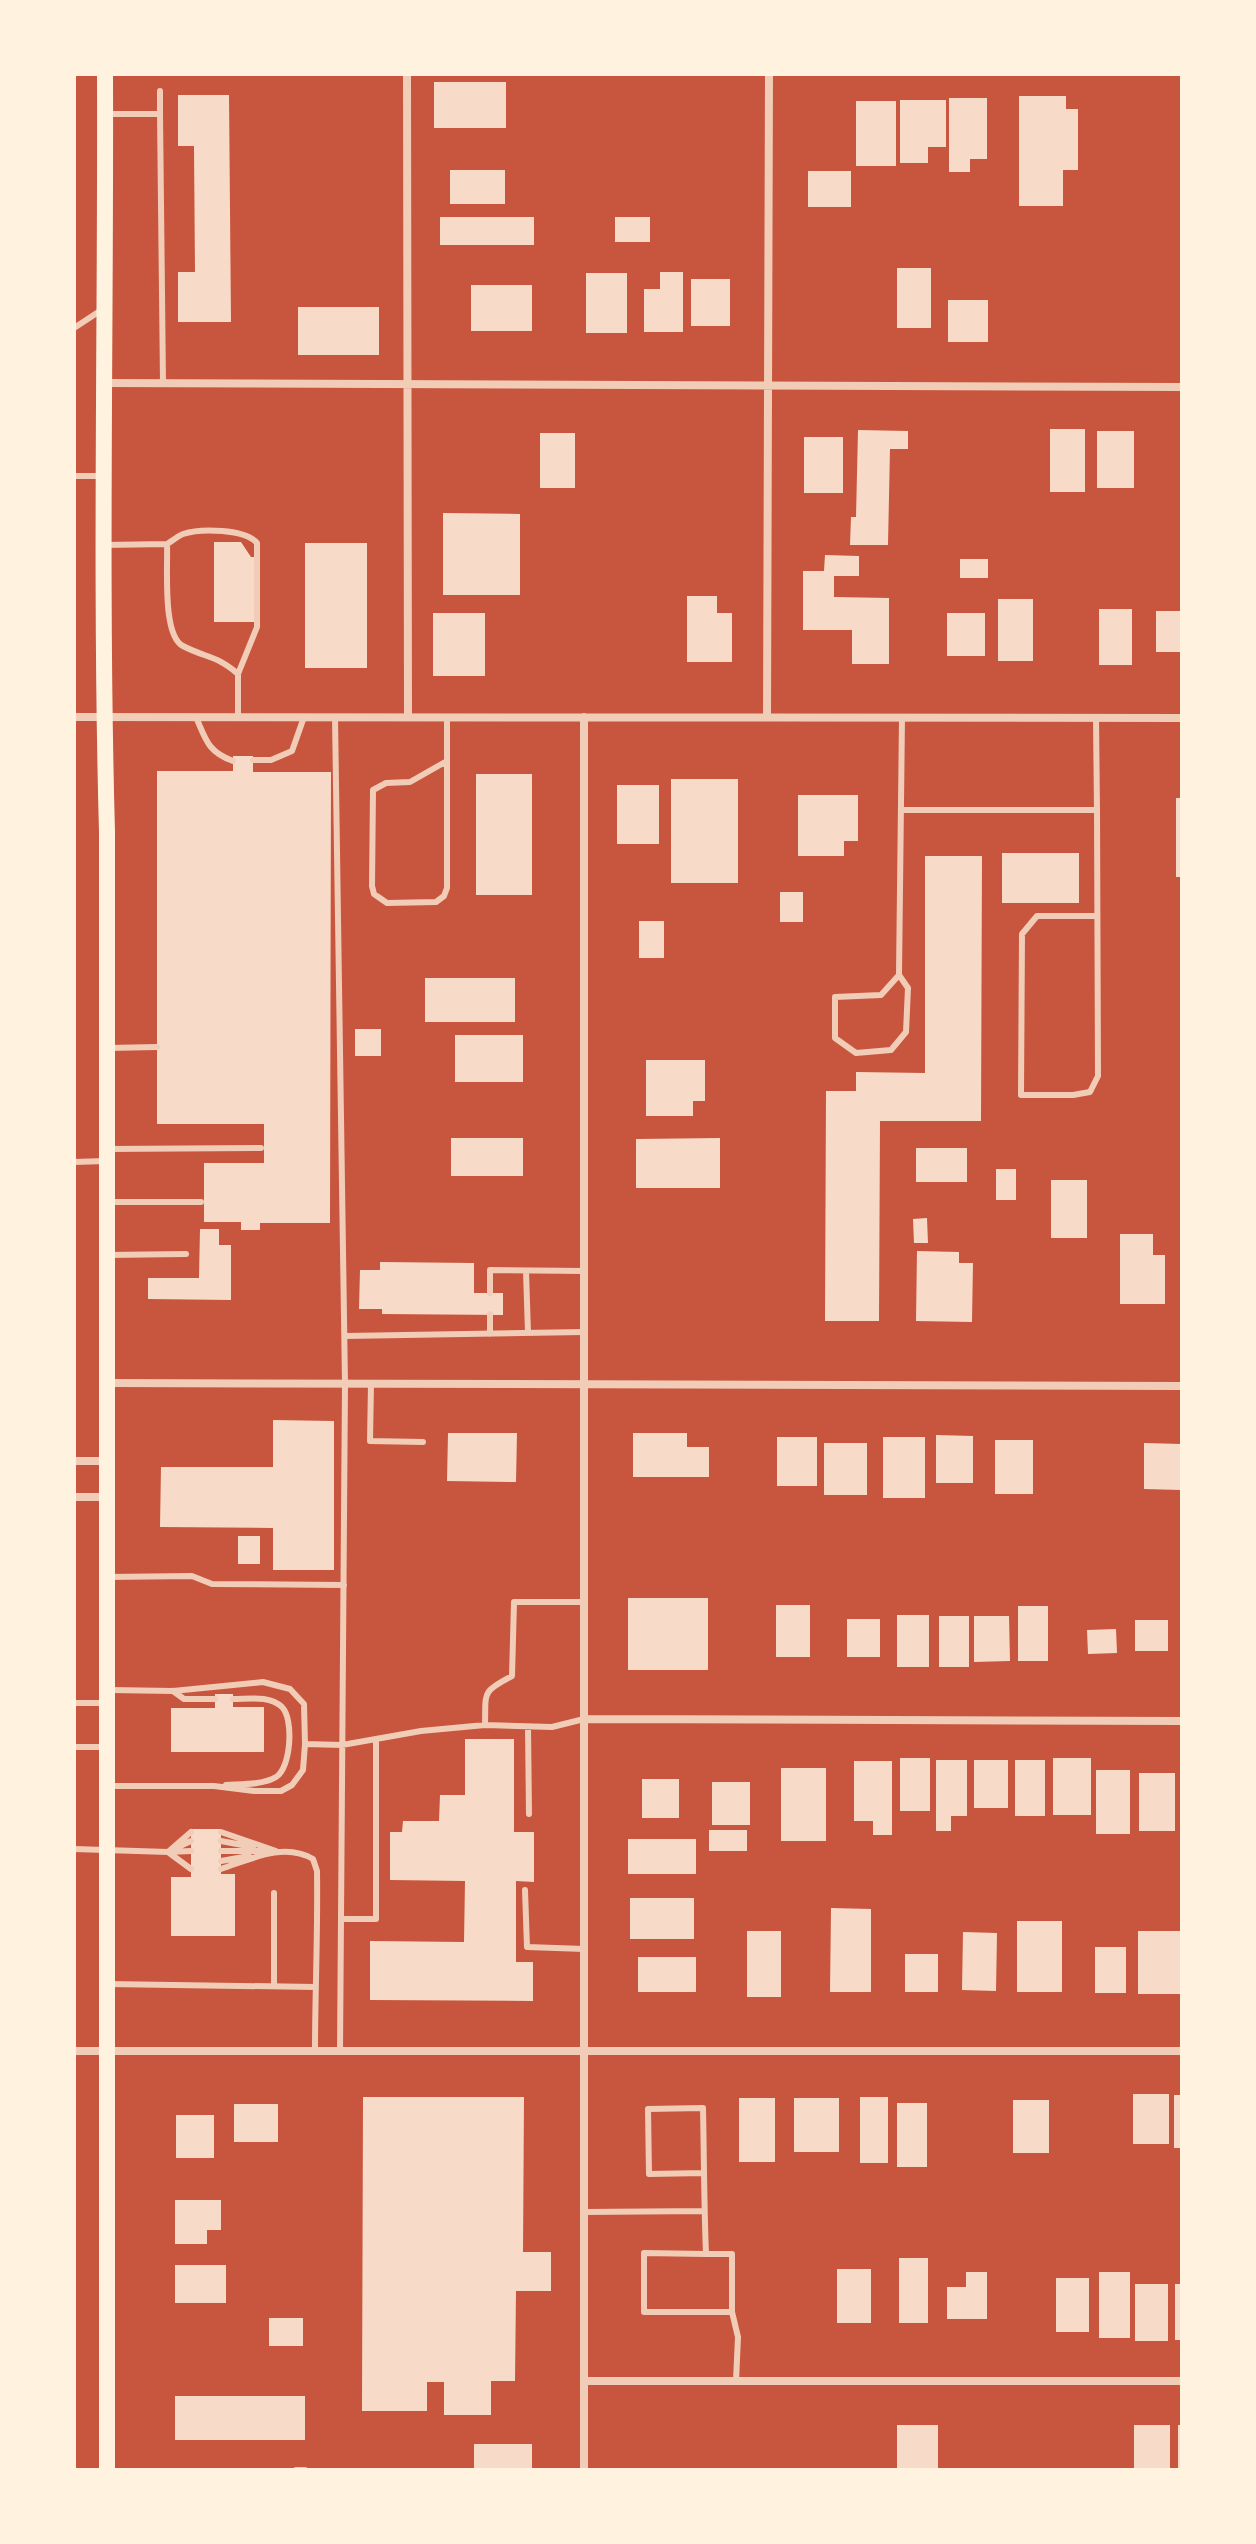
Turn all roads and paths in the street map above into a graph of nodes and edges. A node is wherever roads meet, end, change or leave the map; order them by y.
1 (105, 74) edge
2 (407, 74) edge
3 (769, 74) edge
4 (160, 91) dead end
5 (105, 114) junction
6 (160, 114) junction
7 (106, 307) junction
8 (74, 328) edge
9 (106, 383) junction
10 (163, 383) junction
11 (407, 384) junction
12 (768, 387) junction
13 (1182, 387) edge
14 (74, 476) edge
15 (105, 476) junction
16 (167, 544) junction
17 (104, 545) junction
18 (238, 674) junction
19 (74, 717) edge
20 (104, 717) junction
21 (196, 717) junction
22 (238, 717) junction
23 (304, 717) junction
24 (335, 717) junction
25 (408, 717) junction
26 (447, 717) junction
27 (584, 717) junction
28 (767, 717) junction
29 (902, 717) junction
30 (1096, 718) junction
31 (1182, 718) edge
32 (253, 760) dead end
33 (233, 761) dead end
34 (447, 761) junction
35 (901, 810) junction
36 (1097, 810) junction
37 (1097, 916) junction
38 (899, 975) junction
39 (157, 1047) dead end
40 (107, 1048) junction
41 (261, 1148) dead end
42 (107, 1155) junction
43 (74, 1162) edge
44 (107, 1202) junction
45 (201, 1202) dead end
46 (186, 1254) dead end
47 (107, 1255) junction
48 (526, 1271) junction
49 (583, 1271) junction
50 (490, 1293) dead end
51 (490, 1314) dead end
52 (583, 1332) junction
53 (528, 1333) junction
54 (490, 1334) junction
55 (345, 1336) junction
56 (107, 1383) junction
57 (345, 1384) junction
58 (371, 1384) junction
59 (583, 1385) junction
60 (1182, 1386) edge
61 (423, 1442) dead end
62 (74, 1461) edge
63 (107, 1461) junction
64 (74, 1497) edge
65 (107, 1497) junction
66 (107, 1577) junction
67 (344, 1585) junction
68 (584, 1602) junction
69 (173, 1691) junction
70 (107, 1696) junction
71 (215, 1699) dead end
72 (233, 1699) dead end
73 (74, 1703) edge
74 (584, 1719) junction
75 (1182, 1721) edge
76 (485, 1725) junction
77 (528, 1727) junction
78 (376, 1739) junction
79 (305, 1744) junction
80 (342, 1745) junction
81 (74, 1747) edge
82 (107, 1747) junction
83 (107, 1786) junction
84 (214, 1786) junction
85 (529, 1814) dead end
86 (191, 1832) dead end
87 (221, 1832) dead end
88 (191, 1841) dead end
89 (221, 1841) dead end
90 (74, 1849) edge
91 (107, 1851) junction
92 (191, 1851) dead end
93 (221, 1851) dead end
94 (276, 1851) junction
95 (168, 1852) junction
96 (191, 1865) dead end
97 (221, 1865) dead end
98 (525, 1890) dead end
99 (274, 1893) dead end
100 (341, 1919) junction
101 (584, 1949) junction
102 (107, 1984) junction
103 (274, 1986) junction
104 (315, 1987) junction
105 (74, 2051) edge
106 (107, 2051) junction
107 (315, 2051) junction
108 (584, 2051) junction
109 (1182, 2051) edge
110 (340, 2052) junction
111 (704, 2173) junction
112 (704, 2211) junction
113 (584, 2212) junction
114 (706, 2254) junction
115 (732, 2312) junction
116 (584, 2381) junction
117 (736, 2381) junction
118 (1182, 2381) edge
119 (107, 2470) edge
120 (296, 2470) edge
121 (305, 2470) edge
122 (584, 2470) edge

1 - 5 main road
2 - 11 street
3 - 12 street
4 - 6 lane
5 - 6 lane
5 - 7 main road
6 - 10 lane
7 - 8 lane
7 - 9 main road
9 - 10 street
9 - 15 main road
10 - 11 street
11 - 12 street
11 - 25 street
12 - 13 street
12 - 28 street
14 - 15 lane
15 - 17 main road
16 - 17 lane
16 - 18 lane
16 - 18 lane
17 - 20 main road
18 - 22 lane
19 - 20 street
20 - 21 street
20 - 40 main road
21 - 22 street
21 - 33 lane
22 - 23 street
23 - 24 street
23 - 32 lane
24 - 25 street
24 - 55 lane
25 - 26 street
26 - 27 street
26 - 34 lane
27 - 28 street
27 - 49 street
28 - 29 street
29 - 30 street
29 - 35 lane
30 - 31 street
30 - 36 lane
34 - 34 lane
35 - 36 lane
35 - 38 lane
36 - 37 lane
37 - 37 lane
38 - 38 lane
39 - 40 lane
40 - 42 main road
41 - 42 lane
42 - 43 lane
42 - 44 main road
44 - 45 lane
44 - 47 main road
46 - 47 lane
47 - 56 main road
48 - 49 lane
48 - 50 lane
48 - 53 lane
49 - 52 street
51 - 54 lane
52 - 53 lane
52 - 59 street
53 - 54 lane
54 - 55 lane
55 - 57 lane
56 - 57 street
56 - 63 main road
57 - 58 street
57 - 67 lane
58 - 59 street
58 - 61 lane
59 - 60 street
59 - 68 street
62 - 63 street
63 - 65 main road
64 - 65 street
65 - 66 main road
66 - 67 lane
66 - 70 main road
67 - 80 lane
68 - 74 street
68 - 76 lane
69 - 70 lane
69 - 71 lane
69 - 79 lane
70 - 73 lane
70 - 82 main road
72 - 84 lane
74 - 75 street
74 - 77 lane
74 - 101 street
76 - 77 lane
76 - 78 lane
77 - 85 lane
78 - 80 lane
78 - 100 lane
79 - 80 lane
79 - 84 lane
80 - 100 lane
81 - 82 lane
82 - 83 main road
83 - 84 lane
83 - 91 main road
86 - 95 lane
87 - 94 lane
88 - 95 lane
89 - 94 lane
90 - 91 lane
91 - 95 lane
91 - 102 main road
92 - 95 lane
93 - 94 lane
94 - 97 lane
94 - 104 lane
95 - 96 lane
98 - 101 lane
99 - 103 lane
100 - 110 lane
101 - 108 street
102 - 103 lane
102 - 106 main road
103 - 104 lane
104 - 107 lane
105 - 106 street
106 - 107 street
106 - 119 main road
107 - 110 street
108 - 109 street
108 - 110 street
108 - 113 street
111 - 111 lane
111 - 112 lane
112 - 113 lane
112 - 114 lane
113 - 116 street
114 - 115 lane
114 - 115 lane
115 - 117 lane
116 - 117 street
116 - 122 street
117 - 118 street
120 - 121 lane

